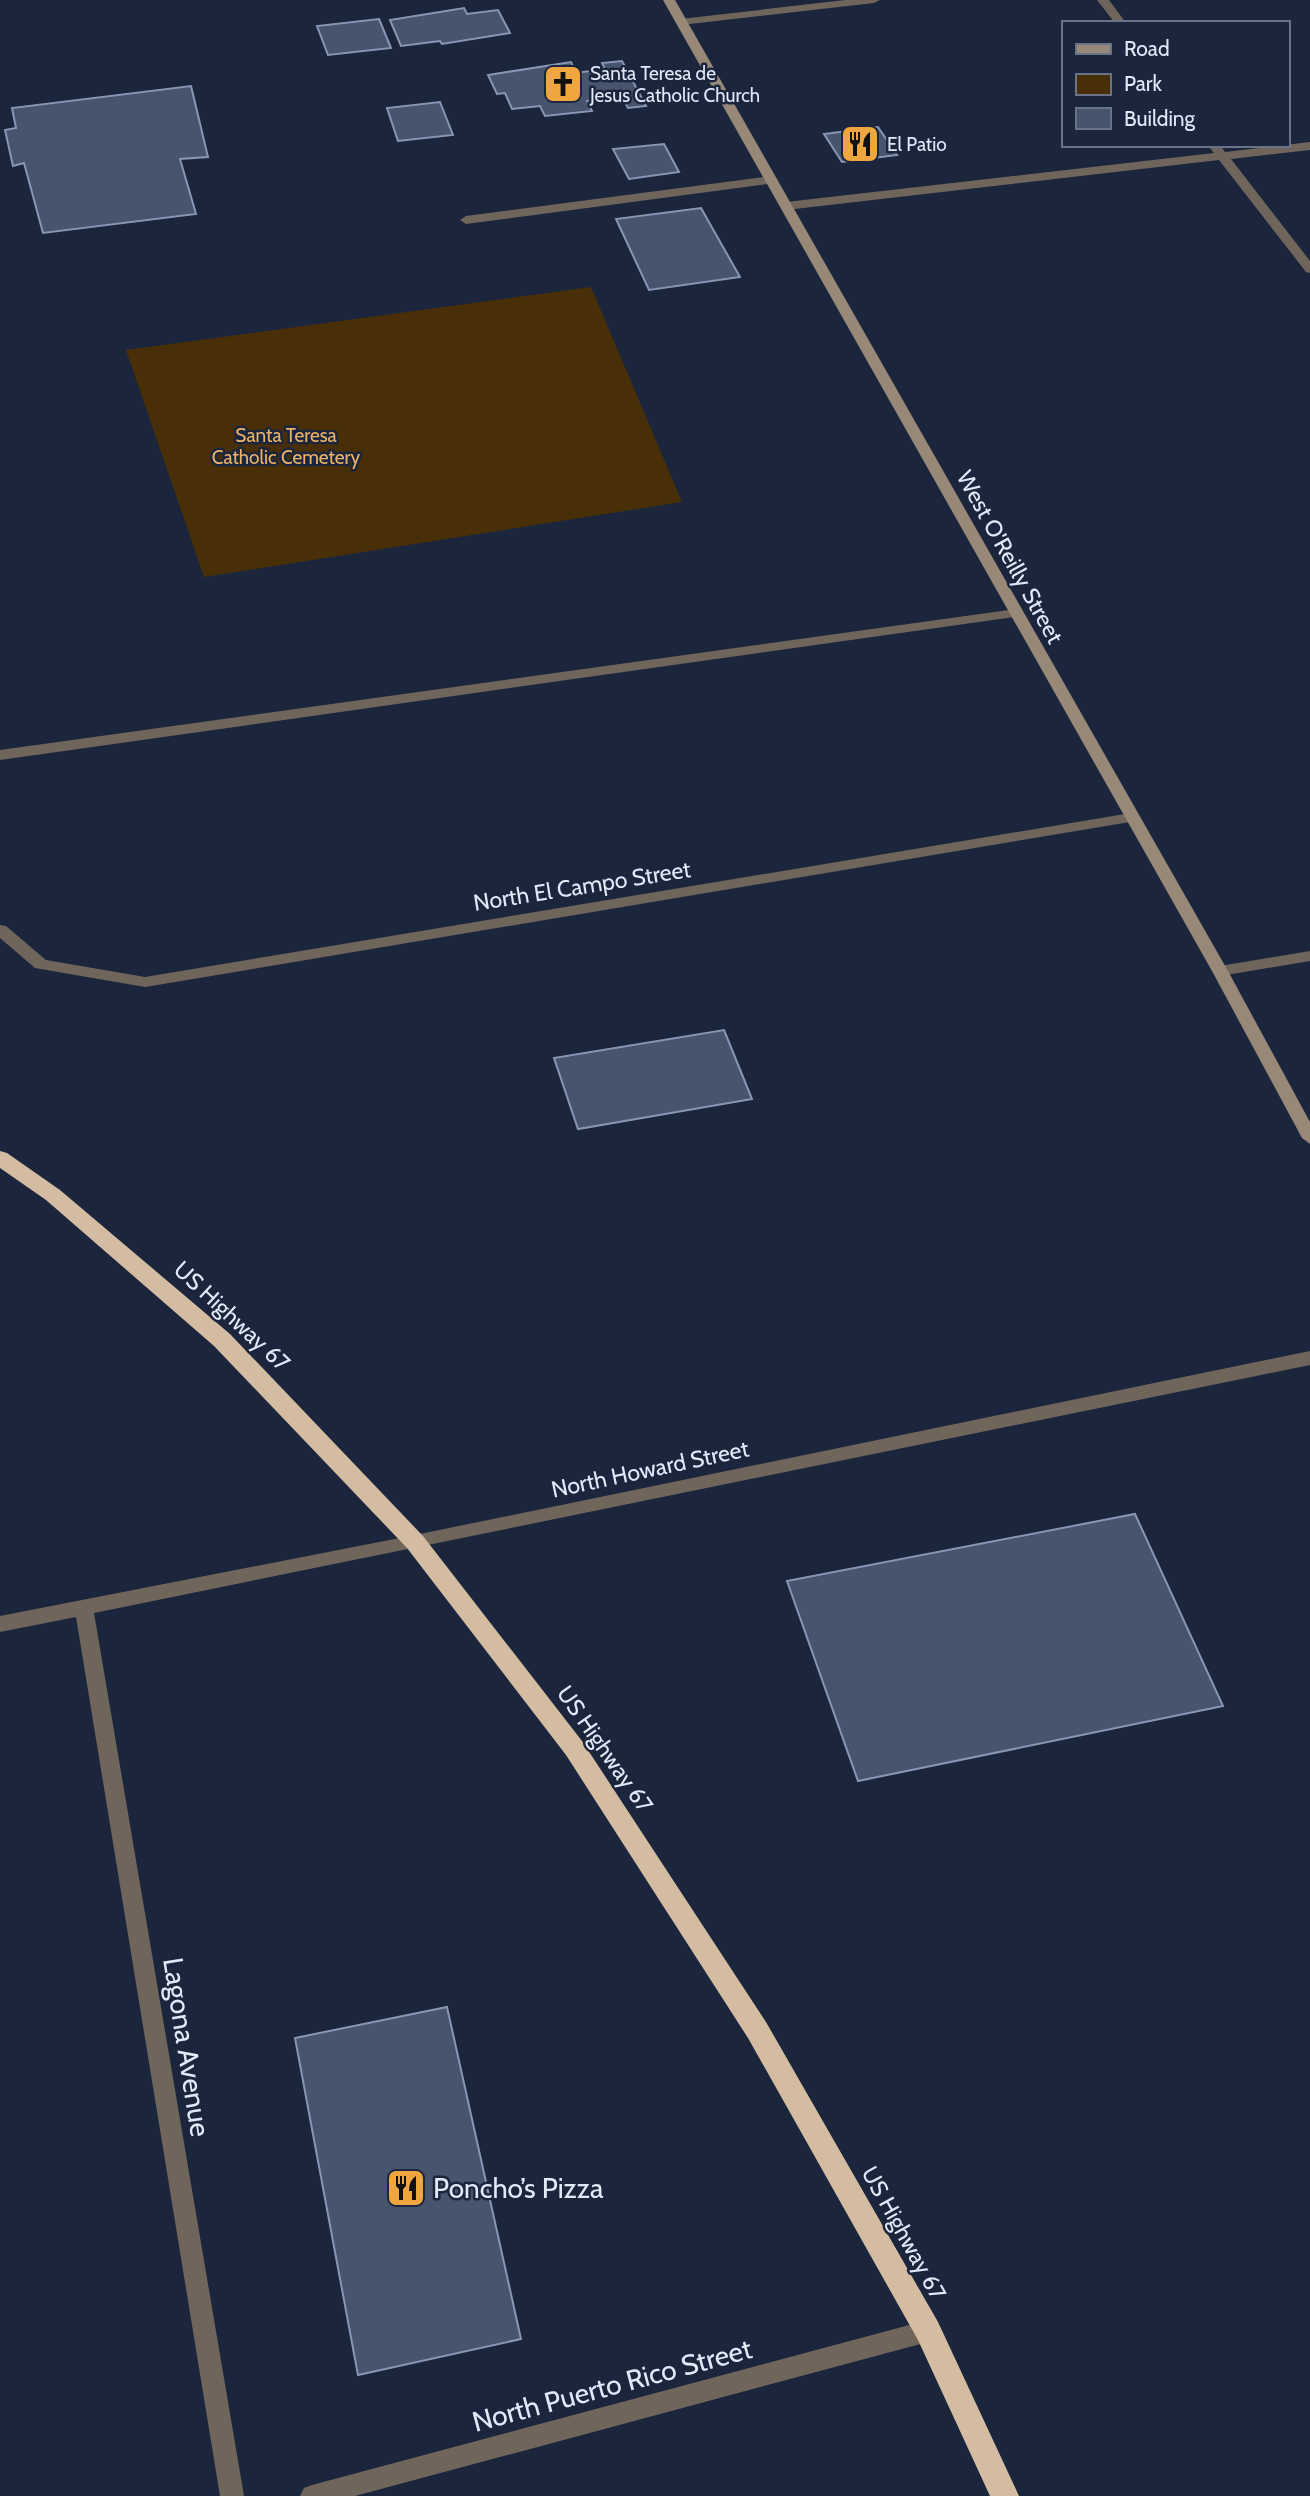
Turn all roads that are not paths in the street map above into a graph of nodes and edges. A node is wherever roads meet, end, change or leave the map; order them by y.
1 (668, 0) edge
2 (874, 0) edge
3 (1103, 0) edge
4 (1119, 21) edge
5 (681, 22) junction
6 (1310, 146) edge
7 (1287, 147) edge
8 (1289, 147) edge
9 (1217, 150) edge
10 (772, 180) junction
11 (786, 206) junction
12 (466, 220) dead end
13 (1310, 269) edge
14 (1016, 613) junction
15 (0, 755) edge
16 (1131, 818) junction
17 (0, 930) edge
18 (1310, 956) edge
19 (1220, 971) junction
20 (1310, 1138) edge
21 (0, 1158) edge
22 (1310, 1358) edge
23 (415, 1542) junction
24 (84, 1608) junction
25 (0, 1624) edge
26 (928, 2331) junction
27 (232, 2496) edge
28 (313, 2496) edge
29 (1005, 2496) edge

1 - 5 main road, West O'Reilly Street
2 - 5 street
3 - 4 street
5 - 10 main road, West O'Reilly Street
6 - 8 street
7 - 9 street
9 - 11 street
9 - 13 street
10 - 11 main road, West O'Reilly Street
10 - 12 street
11 - 14 main road, West O'Reilly Street
14 - 15 street
14 - 16 main road, West O'Reilly Street
16 - 17 street, North El Campo Street
16 - 19 main road, West O'Reilly Street
18 - 19 street
19 - 20 main road, West O'Reilly Street
21 - 23 highway, US Highway 67
22 - 23 street, North Howard Street
23 - 24 street, North Howard Street
23 - 26 highway, US Highway 67
24 - 25 street, North Howard Street
24 - 27 street, Lagona Avenue
26 - 28 street, North Puerto Rico Street
26 - 29 highway, US Highway 67

